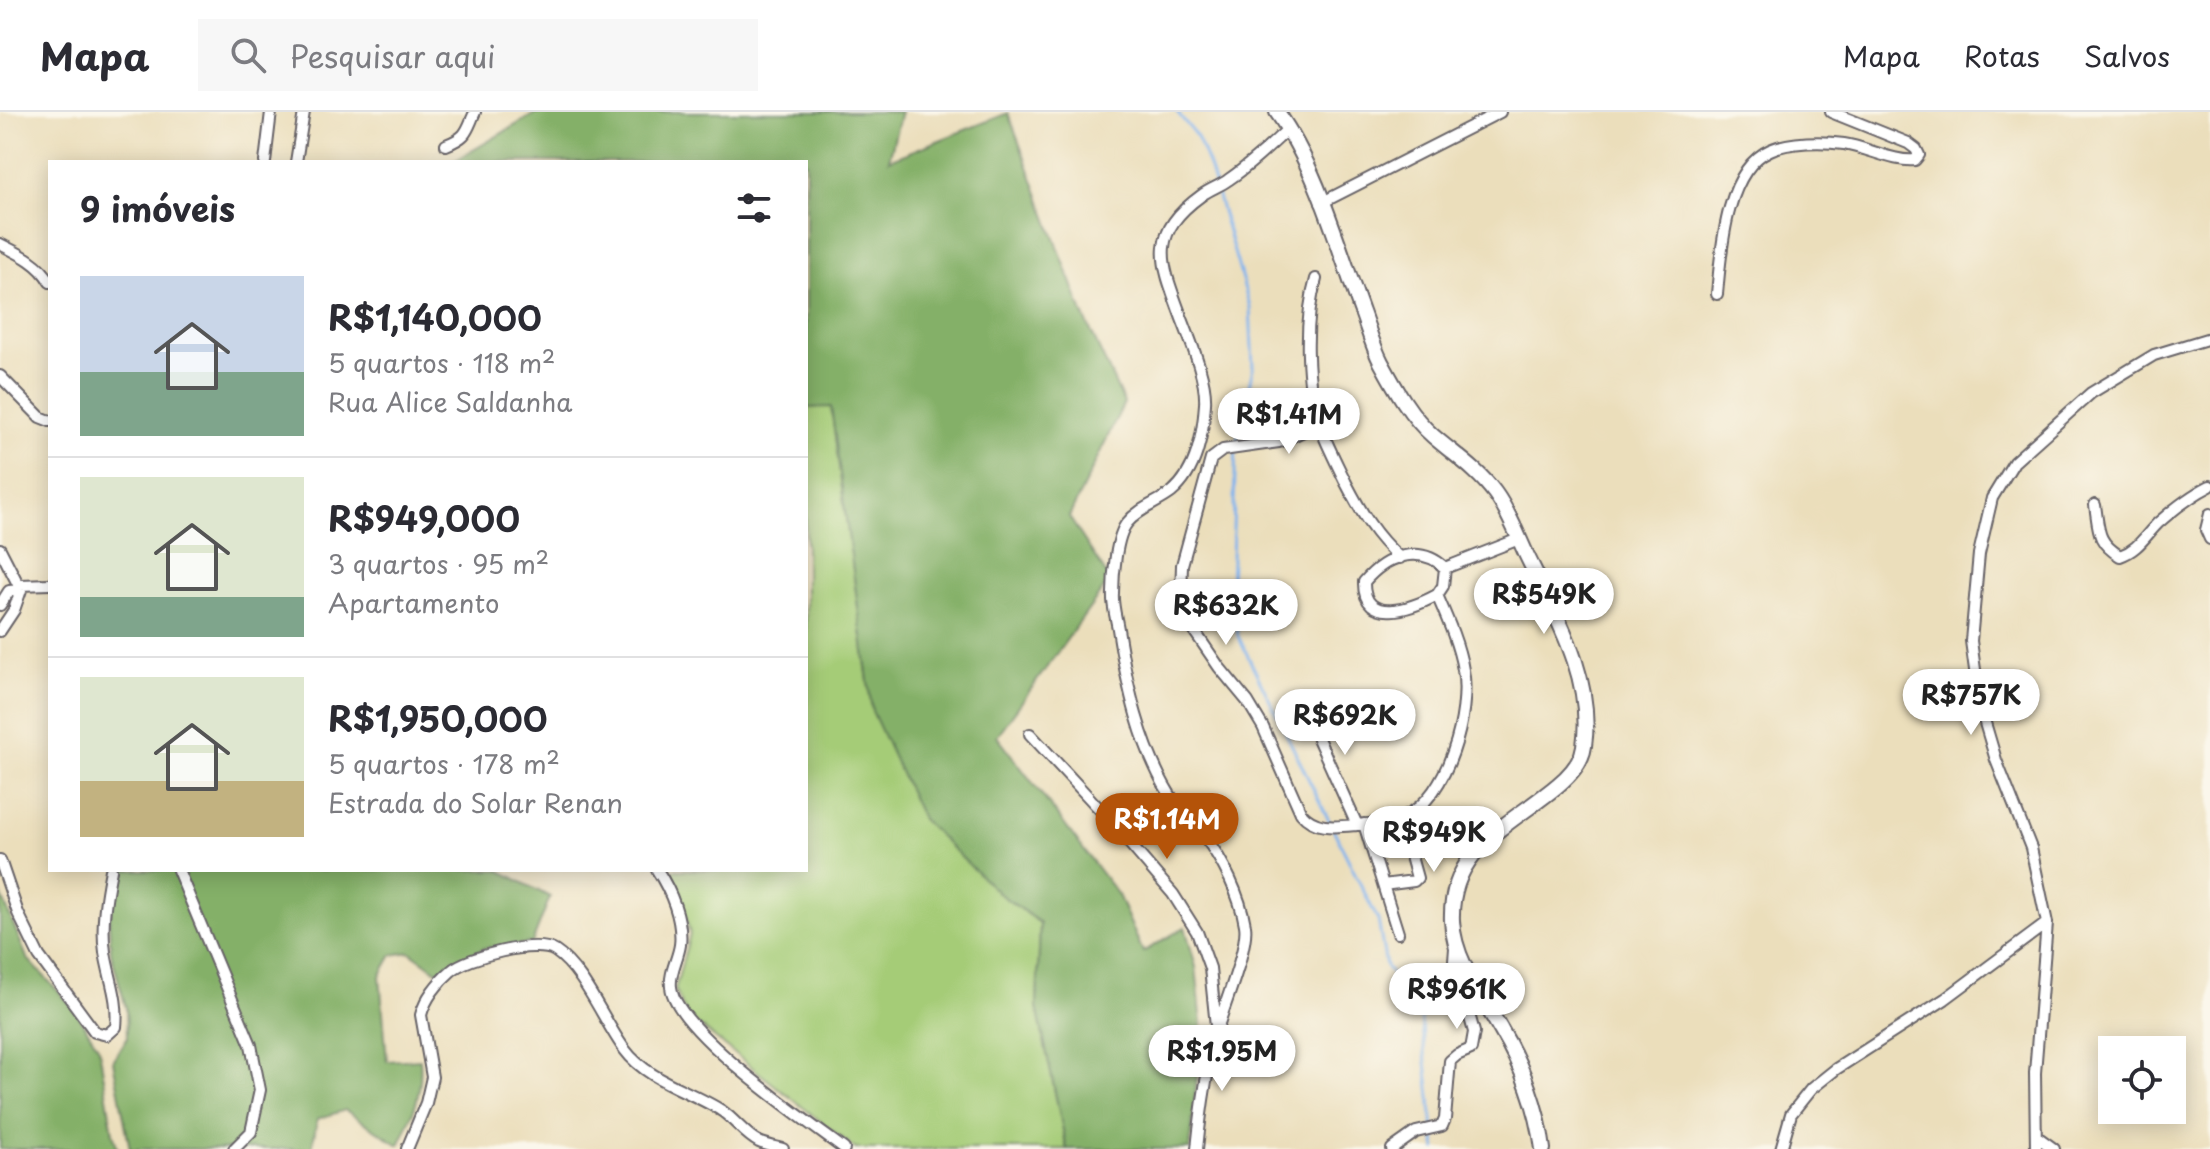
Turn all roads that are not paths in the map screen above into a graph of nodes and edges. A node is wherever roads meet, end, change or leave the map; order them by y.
1 (271, 112) edge
2 (304, 112) edge
3 (475, 112) edge
4 (1277, 112) edge
5 (1500, 112) edge
6 (1831, 112) edge
7 (1288, 129) junction
8 (446, 145) dead end
9 (265, 160) edge
10 (297, 160) edge
11 (1321, 203) junction
12 (0, 244) edge
13 (48, 278) edge
14 (1316, 279) dead end
15 (1717, 294) dead end
16 (2210, 338) edge
17 (0, 376) edge
18 (48, 420) edge
19 (1319, 424) junction
20 (2210, 486) edge
21 (2095, 505) dead end
22 (2210, 514) edge
23 (1519, 539) junction
24 (2210, 539) edge
25 (0, 549) edge
26 (1400, 558) junction
27 (1445, 568) junction
28 (48, 584) edge
29 (12, 590) edge
30 (1437, 595) junction
31 (0, 605) edge
32 (0, 631) edge
33 (1302, 703) dead end
34 (1030, 734) dead end
35 (1400, 817) junction
36 (1360, 825) junction
37 (0, 860) edge
38 (111, 872) edge
39 (179, 872) edge
40 (658, 872) edge
41 (1383, 885) junction
42 (2047, 923) junction
43 (1398, 933) dead end
44 (1456, 940) junction
45 (1216, 1032) junction
46 (2036, 1136) junction
47 (762, 1145) edge
48 (234, 1149) edge
49 (407, 1149) edge
50 (783, 1149) edge
51 (844, 1149) edge
52 (1197, 1149) edge
53 (1392, 1149) edge
54 (1543, 1149) edge
55 (1781, 1149) edge
56 (2036, 1149) edge
57 (2054, 1149) edge

1 - 9 street
2 - 10 street
3 - 8 street
4 - 7 street
5 - 11 street
6 - 15 street
7 - 11 street
7 - 45 street
11 - 23 street
12 - 13 street
14 - 19 street
16 - 42 street
17 - 18 street
19 - 26 street
19 - 36 street
20 - 21 street
22 - 24 street
23 - 27 street
23 - 44 street
25 - 29 street
26 - 27 street
26 - 30 street
27 - 30 street
28 - 29 street
29 - 31 street
29 - 32 street
30 - 35 street
33 - 36 street
34 - 45 street
35 - 36 street
35 - 41 street
36 - 41 street
37 - 38 street
39 - 48 street
40 - 51 street
41 - 43 street
42 - 46 street
42 - 55 street
44 - 53 street
44 - 54 street
45 - 52 street
46 - 56 street
46 - 57 street
47 - 49 street
47 - 50 street

